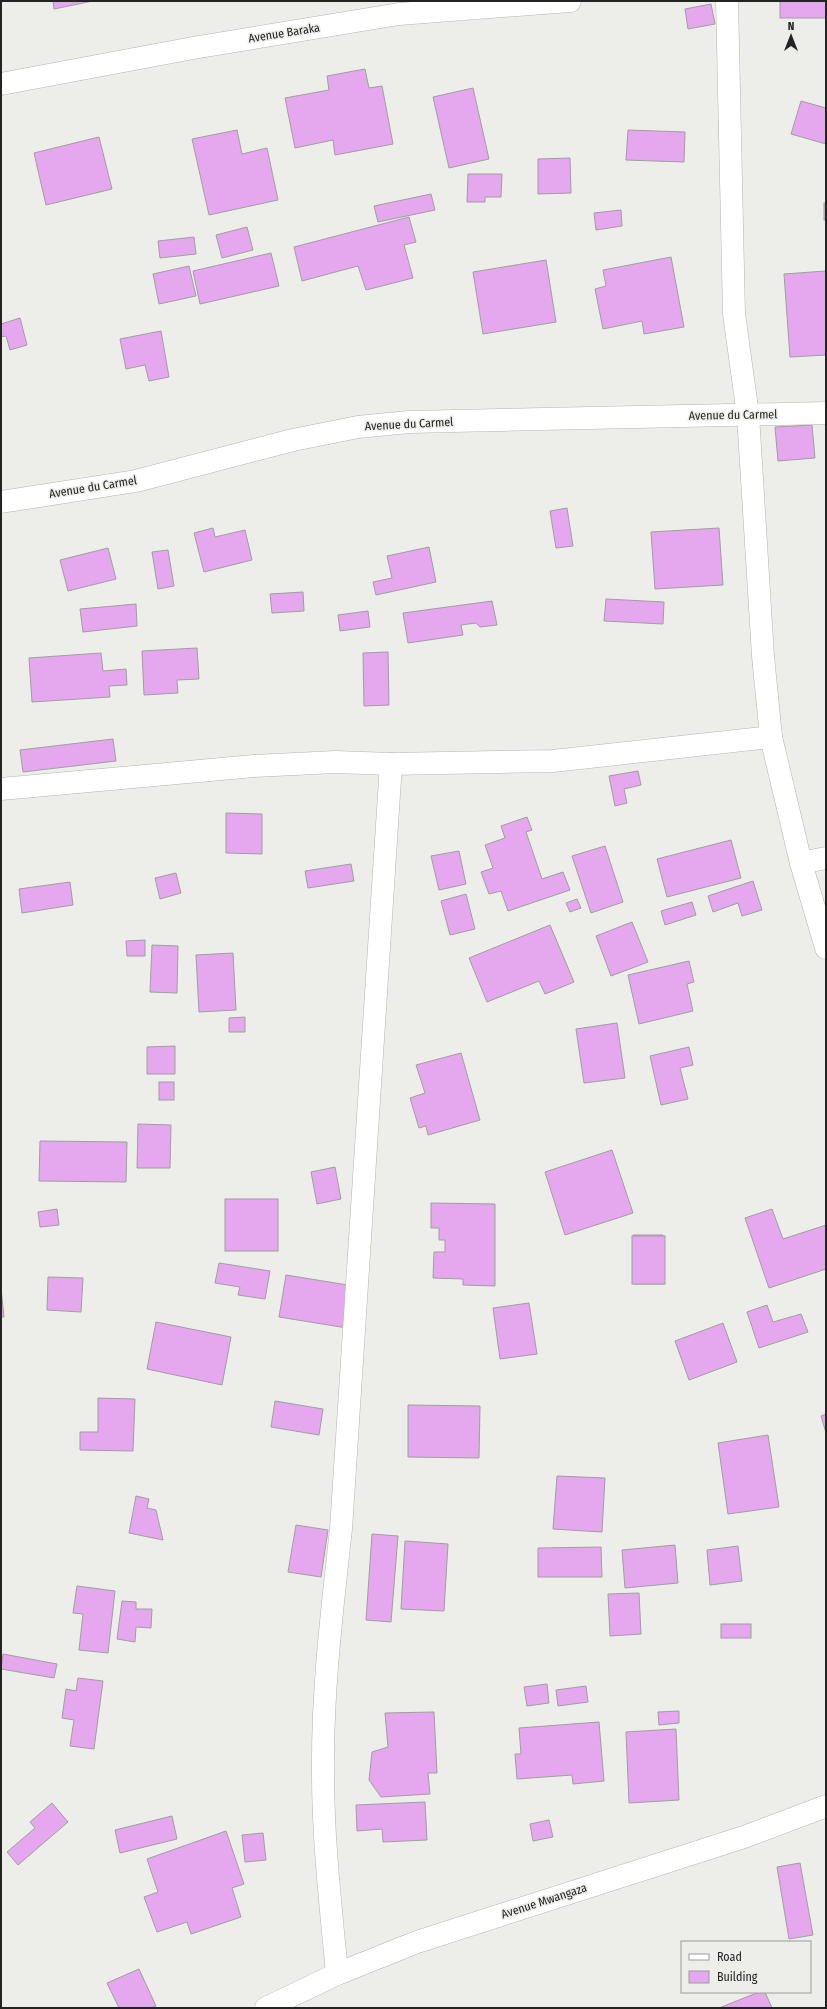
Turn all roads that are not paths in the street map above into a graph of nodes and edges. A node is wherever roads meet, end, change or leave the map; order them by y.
1 (570, 1) edge
2 (727, 1) edge
3 (1, 84) edge
4 (826, 413) edge
5 (748, 416) junction
6 (1, 502) edge
7 (771, 737) junction
8 (391, 764) junction
9 (1, 789) edge
10 (826, 858) edge
11 (801, 863) junction
12 (826, 948) edge
13 (826, 1806) edge
14 (337, 1974) junction
15 (266, 2008) edge

1 - 3 street, Avenue Baraka
2 - 5 street
4 - 5 street, Avenue du Carmel
5 - 6 street, Avenue du Carmel
5 - 7 street
7 - 8 street
7 - 11 street
8 - 9 street
8 - 14 street
10 - 11 street
11 - 12 street
13 - 14 street, Avenue Mwangaza
14 - 15 street, Avenue Mwangaza

